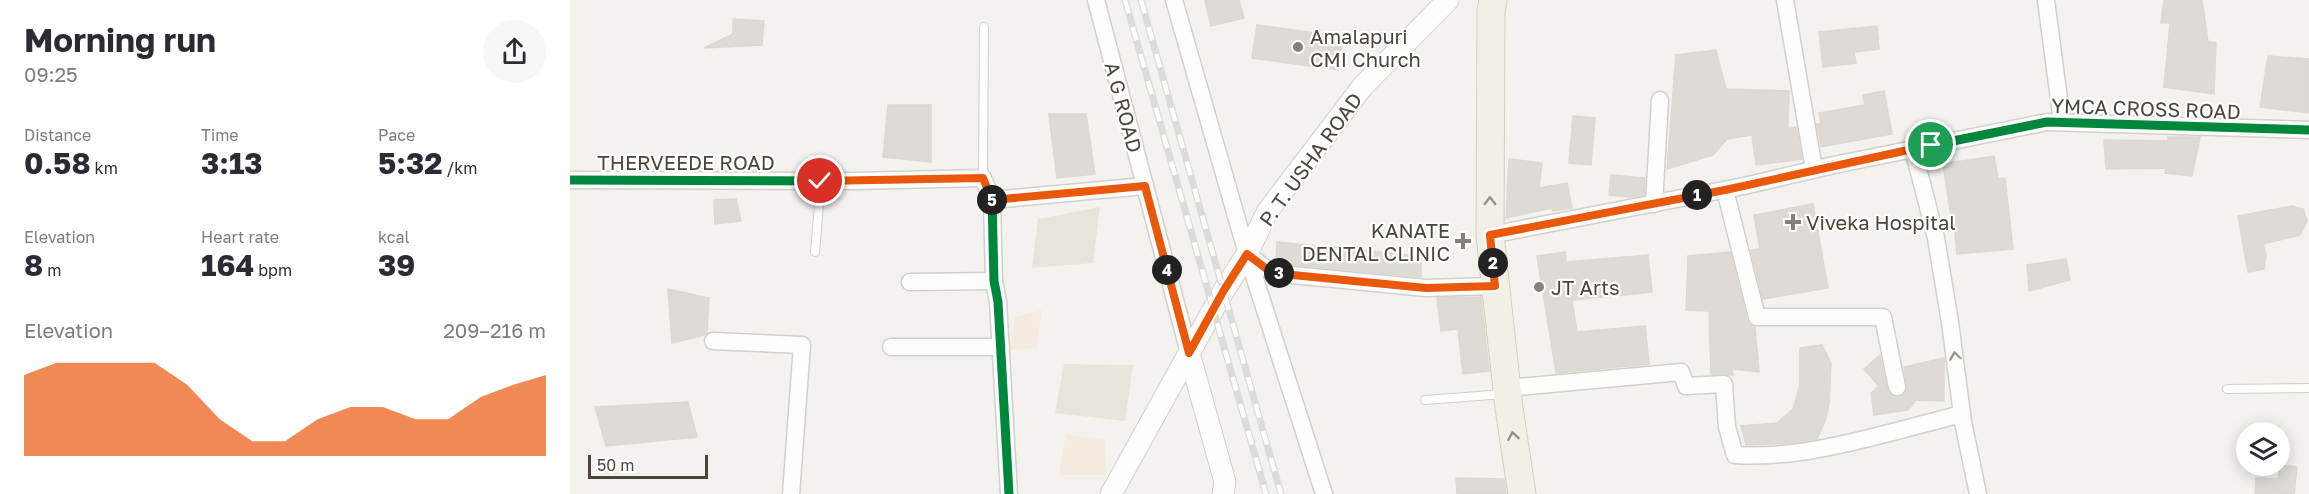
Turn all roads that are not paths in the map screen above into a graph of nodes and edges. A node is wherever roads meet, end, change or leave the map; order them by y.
1 (1096, 0) edge
2 (1174, 0) edge
3 (1448, 0) edge
4 (1493, 0) edge
5 (1785, 0) edge
6 (2046, 0) edge
7 (984, 27) dead end
8 (1660, 100) dead end
9 (2062, 122) junction
10 (2309, 130) edge
11 (1913, 149) junction
12 (1815, 169) junction
13 (983, 178) junction
14 (570, 180) edge
15 (820, 181) junction
16 (1145, 186) junction
17 (1725, 190) junction
18 (992, 200) junction
19 (1654, 204) junction
20 (1490, 235) junction
21 (815, 252) dead end
22 (1247, 254) junction
23 (994, 280) junction
24 (910, 282) dead end
25 (1495, 286) junction
26 (713, 340) dead end
27 (891, 347) dead end
28 (1001, 347) junction
29 (1189, 353) junction
30 (1897, 387) dead end
31 (2309, 388) edge
32 (2228, 389) dead end
33 (1507, 391) junction
34 (1425, 400) dead end
35 (1962, 414) junction
36 (1226, 490) edge
37 (791, 494) edge
38 (1009, 494) edge
39 (1111, 494) edge
40 (1324, 494) edge
41 (1522, 494) edge
42 (1978, 494) edge

1 - 16 street, A G ROAD
2 - 22 street
3 - 22 street, P. T. USHA ROAD
20 -> 4 main road
5 - 12 street
6 - 9 street
7 - 13 lane
8 - 19 street
9 - 10 street, YMCA CROSS ROAD
9 - 11 street, YMCA CROSS ROAD
11 - 12 street, YMCA CROSS ROAD
35 -> 11 street
12 - 17 street, YMCA CROSS ROAD
13 - 15 street, THERVEEDE ROAD
13 - 18 street
14 - 15 street, THERVEEDE ROAD
15 - 21 lane
16 - 18 street
16 - 29 street, A G ROAD
17 - 19 street, YMCA CROSS ROAD
17 - 30 street
18 - 23 street
19 - 20 street, YMCA CROSS ROAD
20 - 25 main road
22 - 25 street
22 - 29 street, P. T. USHA ROAD
22 - 40 street
23 - 24 street
23 - 28 street
25 - 33 main road
26 - 37 street
27 - 28 street
28 - 38 street
29 - 36 street
29 - 39 street, P. T. USHA ROAD
31 - 32 lane
33 - 34 lane
33 - 35 street
41 -> 33 main road
35 - 42 street

